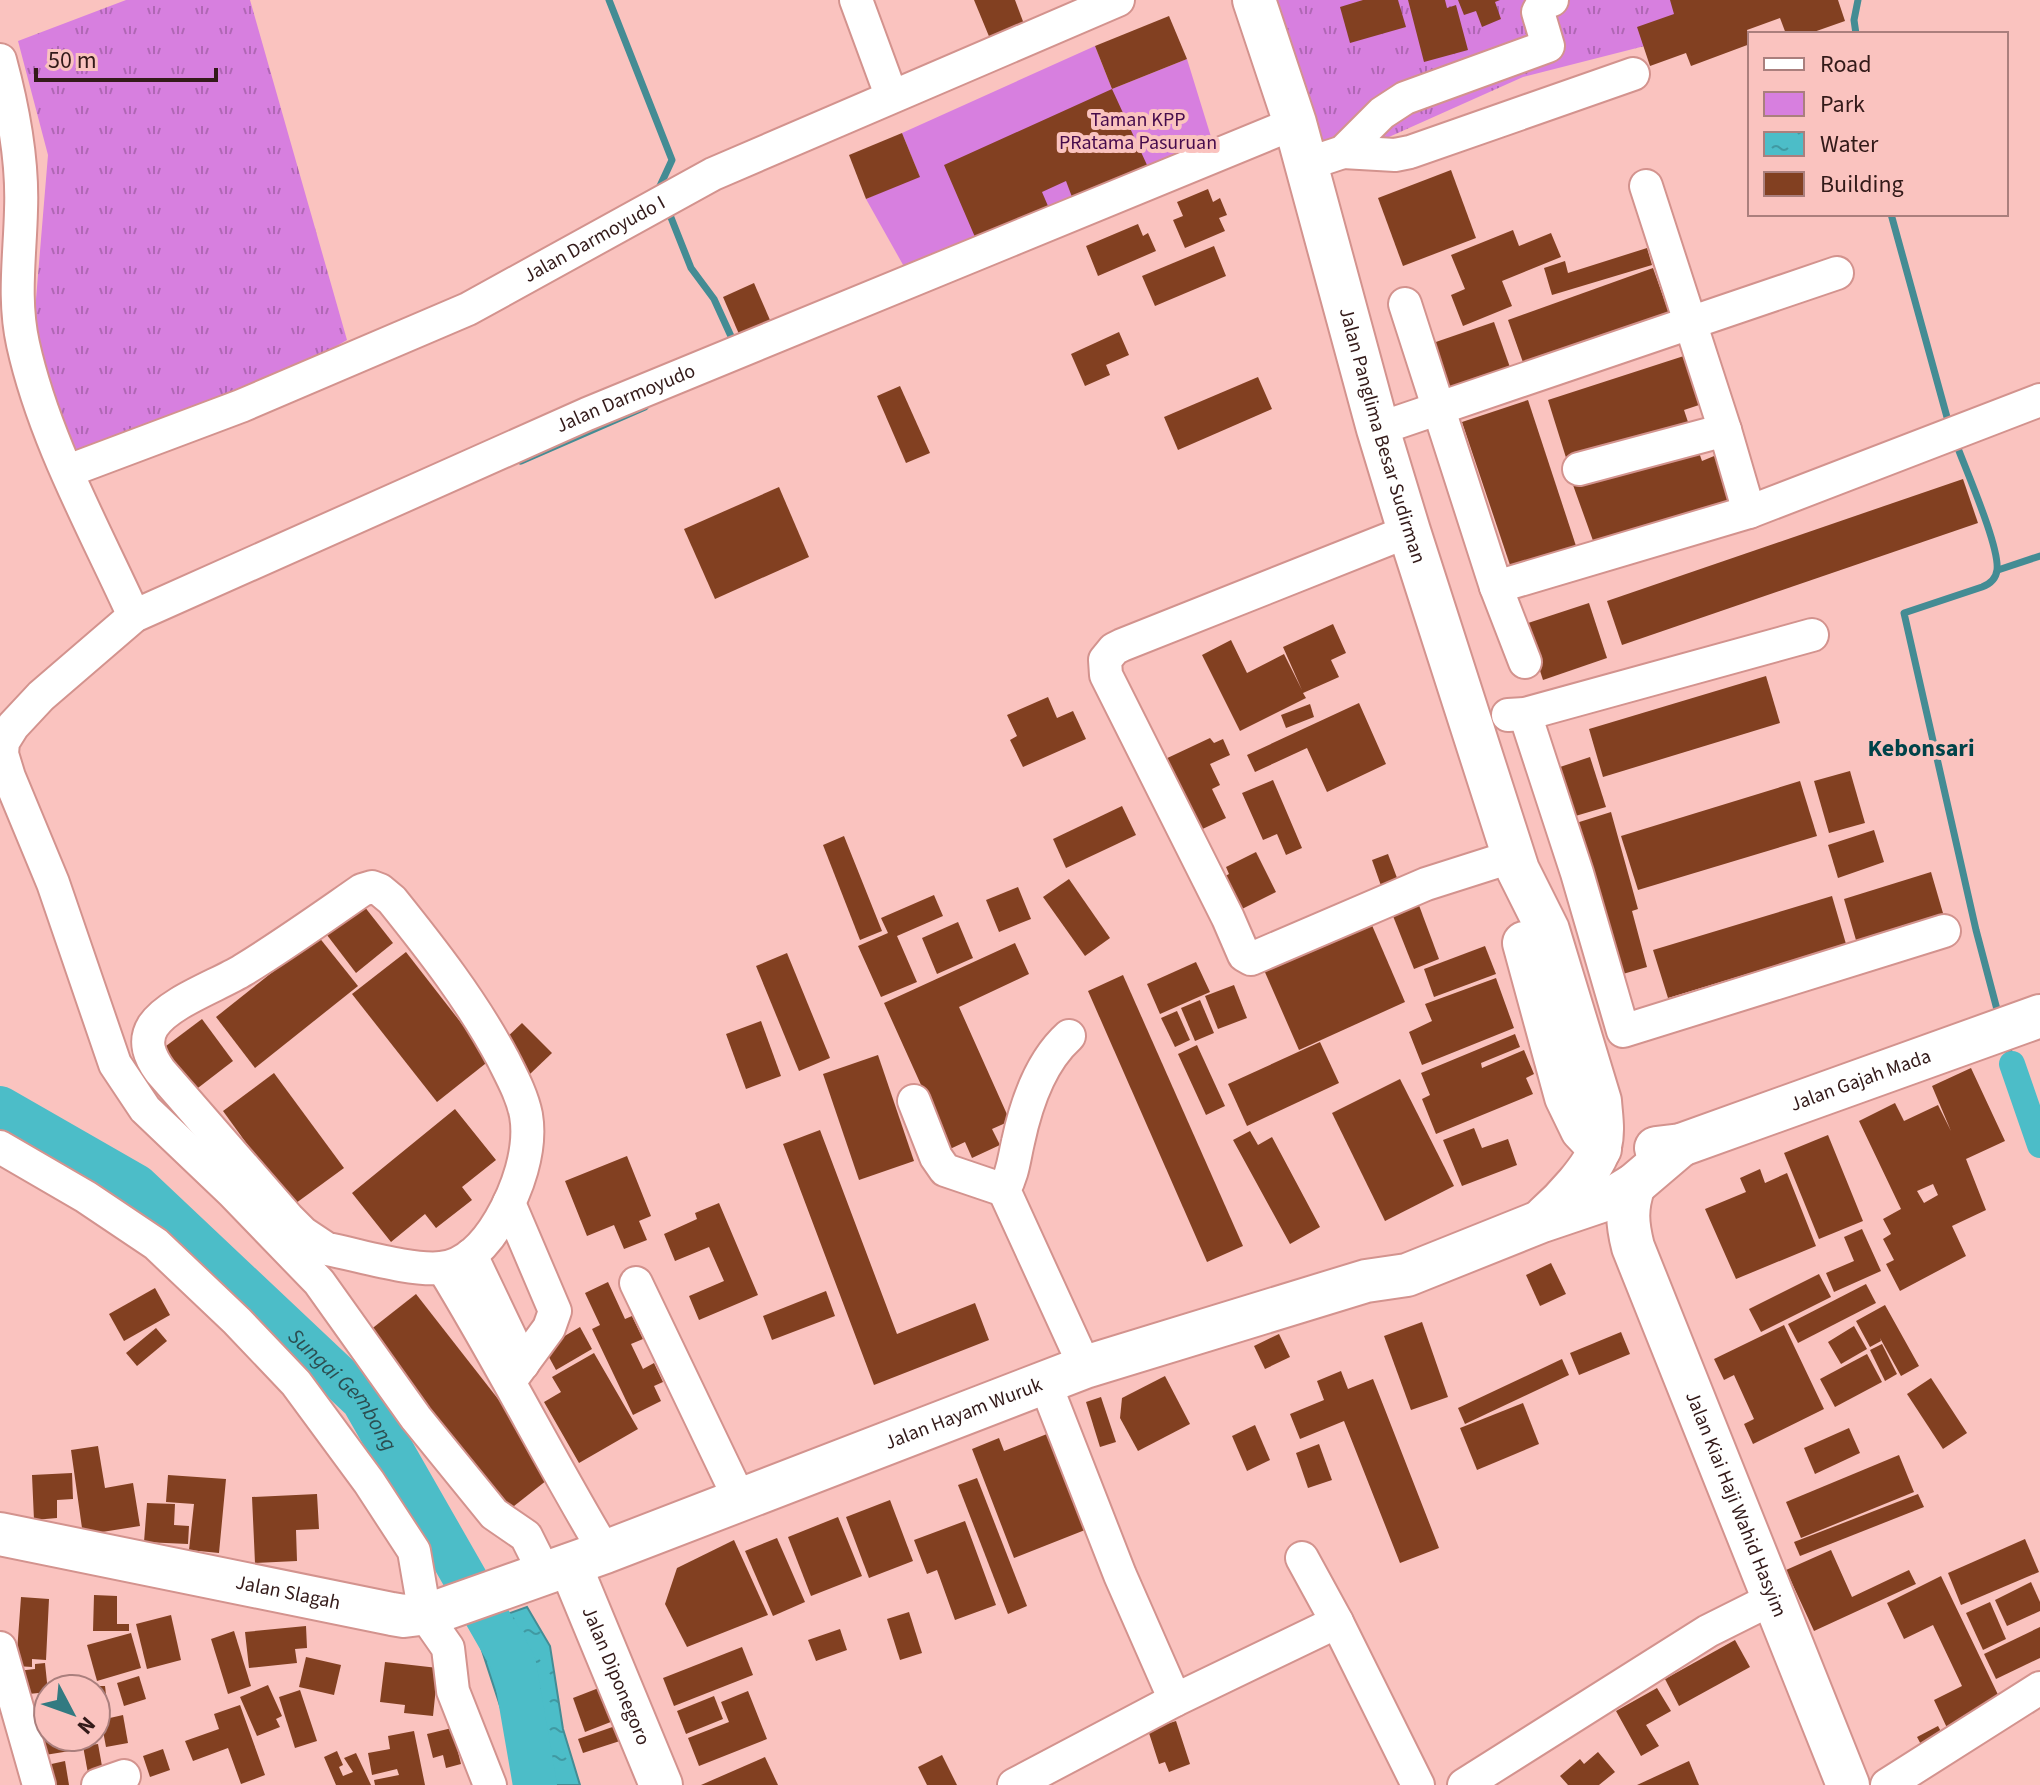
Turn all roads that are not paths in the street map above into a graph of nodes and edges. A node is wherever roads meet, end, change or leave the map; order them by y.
1 (856, 0) edge
2 (1118, 0) edge
3 (1254, 0) edge
4 (1552, 0) edge
5 (1548, 46) junction
6 (1633, 74) dead end
7 (2, 75) edge
8 (891, 95) junction
9 (1568, 95) junction
10 (1295, 123) junction
11 (1324, 158) junction
12 (1646, 186) dead end
13 (1837, 273) dead end
14 (1405, 304) dead end
15 (1690, 324) junction
16 (2040, 400) edge
17 (1438, 410) junction
18 (1378, 429) junction
19 (1725, 430) junction
20 (1579, 469) dead end
21 (68, 471) junction
22 (1749, 512) junction
23 (1409, 531) junction
24 (1496, 587) junction
25 (134, 616) junction
26 (1812, 635) dead end
27 (1525, 662) dead end
28 (1516, 863) junction
29 (1944, 931) dead end
30 (2012, 1025) edge
31 (1623, 1031) junction
32 (1069, 1036) dead end
33 (1583, 1038) junction
34 (1581, 1090) junction
35 (914, 1101) dead end
36 (1681, 1145) junction
37 (0, 1147) edge
38 (1602, 1184) junction
39 (1004, 1190) junction
40 (509, 1203) junction
41 (457, 1262) junction
42 (1366, 1281) junction
43 (636, 1283) dead end
44 (1085, 1367) junction
45 (517, 1372) junction
46 (1045, 1383) junction
47 (740, 1500) junction
48 (0, 1534) edge
49 (1302, 1558) dead end
50 (564, 1568) junction
51 (1772, 1599) junction
52 (431, 1614) junction
53 (1337, 1622) junction
54 (0, 1648) edge
55 (2040, 1688) edge
56 (1175, 1700) junction
57 (1482, 1780) edge
58 (39, 1785) edge
59 (490, 1785) edge
60 (661, 1785) edge
61 (1014, 1785) edge
62 (1418, 1785) edge
63 (1848, 1785) edge
64 (1887, 1785) edge

1 - 8 street
2 - 8 street, Jalan Darmoyudo I
3 - 10 main road, Jalan Panglima Besar Sudirman
4 - 5 street
5 - 9 street
5 - 11 street
6 - 9 street
7 - 21 street
8 - 21 street, Jalan Darmoyudo I
9 - 11 street
10 - 11 main road, Jalan Panglima Besar Sudirman
10 - 25 street, Jalan Darmoyudo
11 - 18 main road, Jalan Panglima Besar Sudirman
12 - 15 street
13 - 15 street
14 - 17 street
15 - 17 street
15 - 19 street
16 - 22 street
17 - 18 street
17 - 24 street
18 - 23 main road, Jalan Panglima Besar Sudirman
19 - 20 street
19 - 22 street
21 - 25 street
22 - 24 street
23 - 28 main road, Jalan Panglima Besar Sudirman
23 - 28 street
24 - 27 street
25 - 50 street, Jalan Darmoyudo
26 - 31 street
28 - 33 main road, Jalan Panglima Besar Sudirman
28 - 34 main road, Jalan Panglima Besar Sudirman
29 - 31 street
30 - 36 main road, Jalan Gajah Mada
31 - 33 street
32 - 39 street
33 - 34 main road, Jalan Panglima Besar Sudirman
34 - 36 main road
34 - 38 main road, Jalan Panglima Besar Sudirman
35 - 39 street
36 - 38 main road, Jalan Hayam Wuruk
37 - 52 street
38 - 42 main road, Jalan Hayam Wuruk
38 - 42 main road, Jalan Hayam Wuruk
38 - 51 main road, Jalan Kiai Haji Wahid Hasyim
39 - 44 street
40 - 41 street
40 - 41 street
40 - 45 street
41 - 45 street
42 - 44 main road, Jalan Hayam Wuruk
43 - 47 street
44 - 46 main road, Jalan Hayam Wuruk
45 - 50 street
46 - 47 main road, Jalan Hayam Wuruk
46 - 56 street
47 - 50 main road, Jalan Hayam Wuruk
48 - 52 main road, Jalan Slagah
49 - 53 street
50 - 52 main road, Jalan Slagah
50 - 60 main road, Jalan Diponegoro
51 - 57 street
51 - 63 main road, Jalan Kiai Haji Wahid Hasyim
52 - 59 street
53 - 56 street
53 - 62 street
54 - 58 street
55 - 64 street
56 - 61 street

